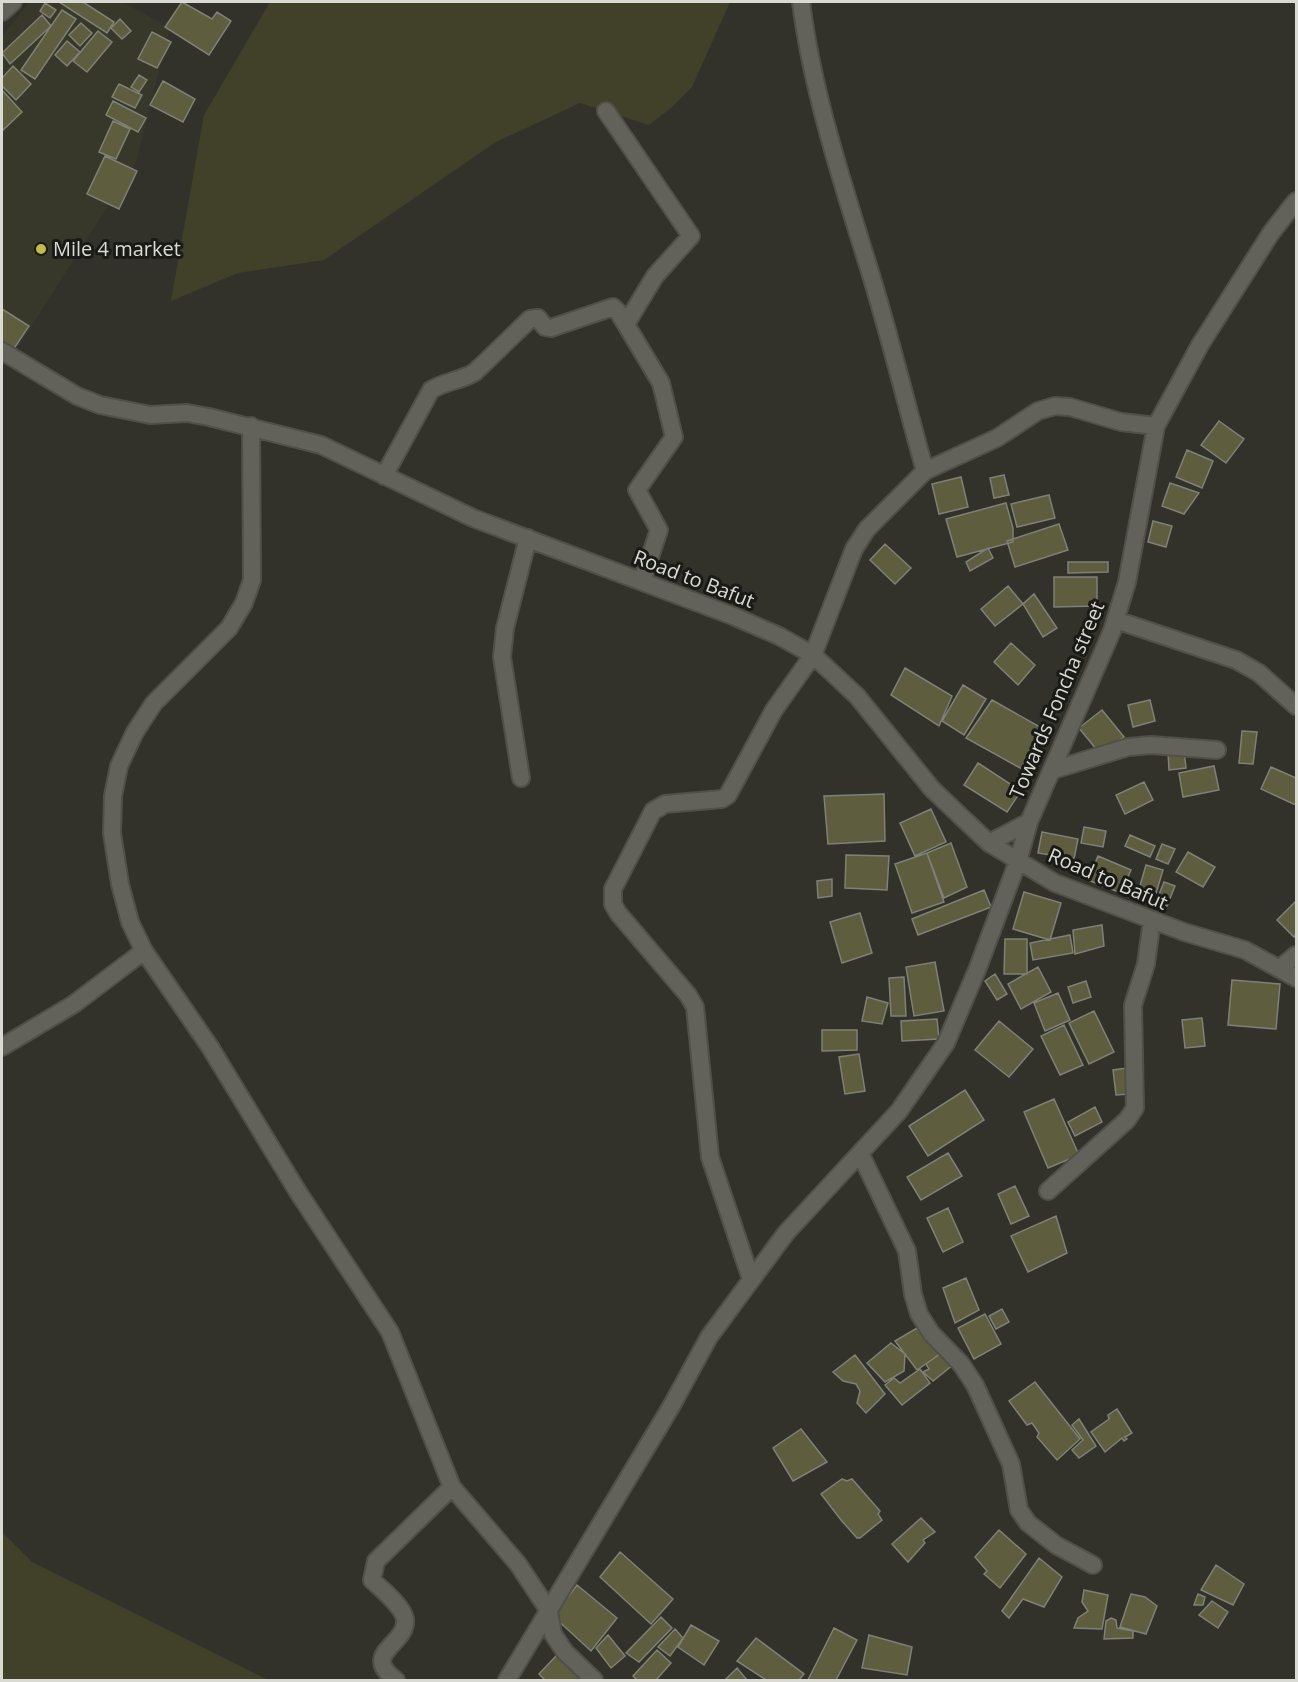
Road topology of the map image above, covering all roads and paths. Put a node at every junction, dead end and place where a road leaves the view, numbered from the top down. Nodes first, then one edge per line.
1 (13, 2) edge
2 (801, 2) edge
3 (2, 12) edge
4 (606, 111) dead end
5 (1296, 201) edge
6 (626, 324) junction
7 (2, 351) edge
8 (251, 426) junction
9 (1156, 426) junction
10 (925, 471) junction
11 (384, 476) junction
12 (528, 538) junction
13 (642, 581) junction
14 (1116, 620) junction
15 (813, 655) junction
16 (1296, 706) edge
17 (1217, 750) dead end
18 (1053, 770) junction
19 (521, 778) dead end
20 (1029, 822) junction
21 (989, 843) junction
22 (1018, 861) junction
23 (1152, 921) junction
24 (144, 951) junction
25 (1296, 955) edge
26 (1280, 968) junction
27 (1296, 978) edge
28 (2, 1047) edge
29 (860, 1153) junction
30 (1048, 1191) dead end
31 (751, 1278) junction
32 (452, 1486) junction
33 (1094, 1564) dead end
34 (549, 1611) junction
35 (396, 1680) edge
36 (507, 1680) edge
37 (594, 1680) edge

1 - 3 street
2 - 10 street
4 - 6 street
5 - 9 street, Towards Foncha street
6 - 11 street
6 - 13 street
7 - 8 street, Road to Bafut
8 - 11 street, Road to Bafut
8 - 24 street
9 - 10 street
9 - 14 street, Towards Foncha street
10 - 15 street
11 - 12 street, Road to Bafut
12 - 13 street, Road to Bafut
12 - 19 street
13 - 15 street, Road to Bafut
14 - 16 street
14 - 18 street, Towards Foncha street
15 - 21 street, Road to Bafut
15 - 31 street
17 - 18 street
18 - 20 street, Towards Foncha street
20 - 21 street
20 - 22 street, Towards Foncha street
21 - 22 street, Road to Bafut
22 - 23 street, Road to Bafut
22 - 29 street, Towards Foncha street
23 - 26 street, Road to Bafut
23 - 30 street
24 - 28 street
24 - 32 street
25 - 26 street
26 - 27 street, Road to Bafut
29 - 31 street, Towards Foncha street
29 - 33 street
31 - 34 street, Towards Foncha street
32 - 34 street
32 - 35 street
34 - 36 street, Towards Foncha street
34 - 37 street

